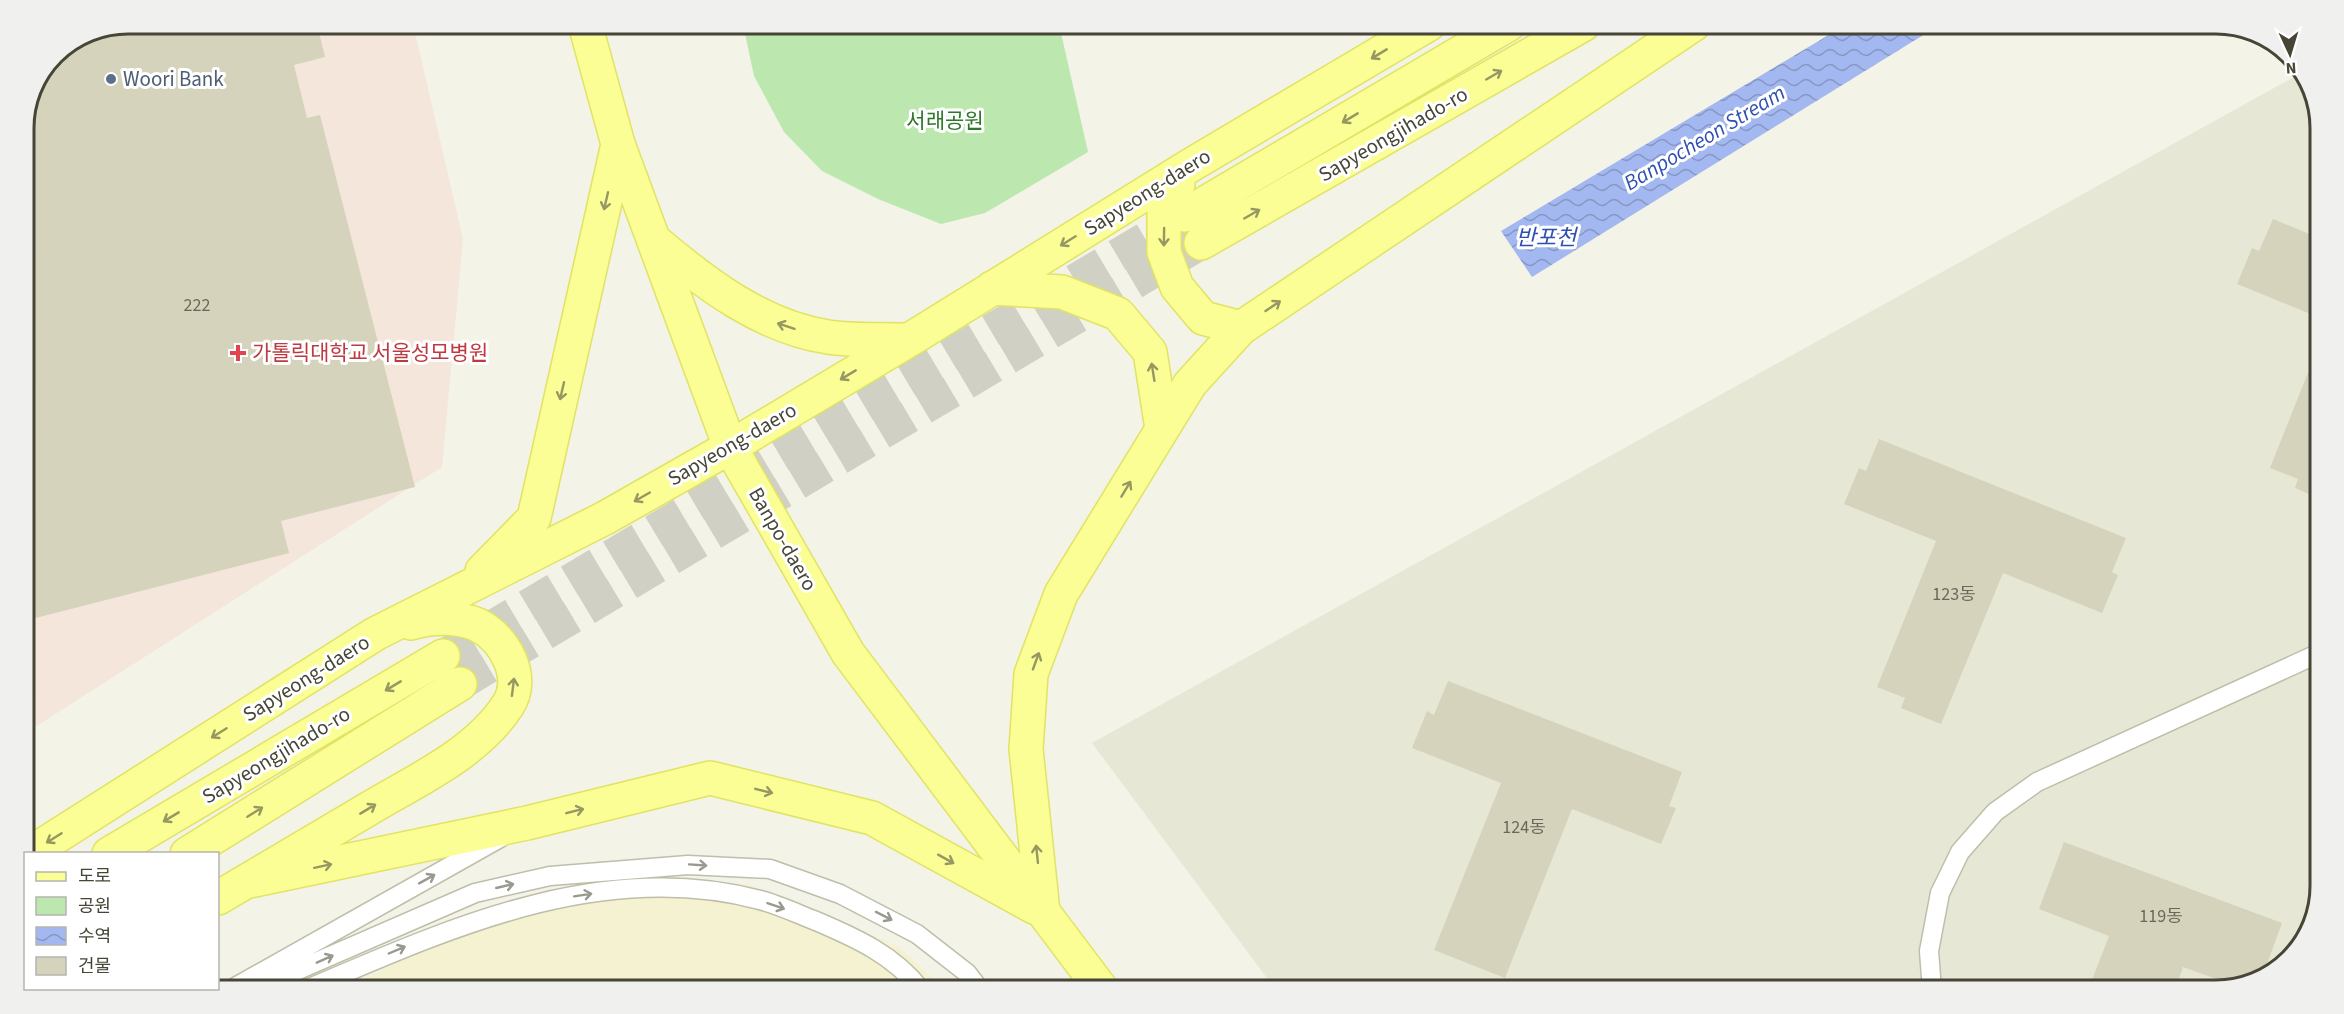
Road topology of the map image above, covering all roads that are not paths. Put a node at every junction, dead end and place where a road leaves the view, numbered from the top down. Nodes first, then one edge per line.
1 (588, 34) edge
2 (1412, 34) edge
3 (1492, 34) edge
4 (1567, 34) edge
5 (1679, 34) edge
6 (618, 144) junction
7 (1191, 165) junction
8 (1185, 215) tunnel mouth
9 (654, 240) junction
10 (1201, 243) tunnel mouth
11 (992, 288) junction
12 (1241, 327) junction
13 (906, 340) junction
14 (1162, 429) junction
15 (730, 447) junction
16 (464, 589) junction
17 (375, 634) junction
18 (443, 656) tunnel mouth
19 (2310, 657) edge
20 (460, 684) tunnel mouth
21 (527, 823) junction
22 (35, 849) edge
23 (112, 852) edge
24 (190, 852) edge
25 (245, 882) junction
26 (219, 897) edge
27 (1043, 912) junction
28 (248, 980) edge
29 (275, 980) edge
30 (329, 980) edge
31 (911, 980) edge
32 (972, 980) edge
33 (1094, 980) edge
34 (1931, 980) edge

1 - 6 main road, Banpo-daero
2 -> 7 main road, Sapyeong-daero
3 -> 8 main road, Sapyeongjihado-ro
10 -> 4 main road, Sapyeongjihado-ro
12 -> 5 main road
6 - 9 main road, Banpo-daero
6 -> 16 main road
7 -> 11 main road, Sapyeong-daero
7 -> 12 main road
13 -> 9 main road
9 - 15 main road, Banpo-daero
11 - 13 main road, Sapyeong-daero
14 -> 11 main road
12 - 14 main road
13 -> 15 main road, Sapyeong-daero
27 -> 14 main road
15 -> 16 main road, Sapyeong-daero
15 - 27 main road, Banpo-daero
16 - 17 main road, Sapyeong-daero
17 -> 22 main road, Sapyeong-daero
25 -> 17 main road
18 -> 23 main road, Sapyeongjihado-ro
19 - 34 lane
24 -> 20 main road, Sapyeongjihado-ro
25 -> 21 main road
21 -> 27 main road
28 -> 21 lane
25 - 26 main road
27 - 33 main road, Banpo-daero
29 -> 32 lane
30 -> 31 lane

